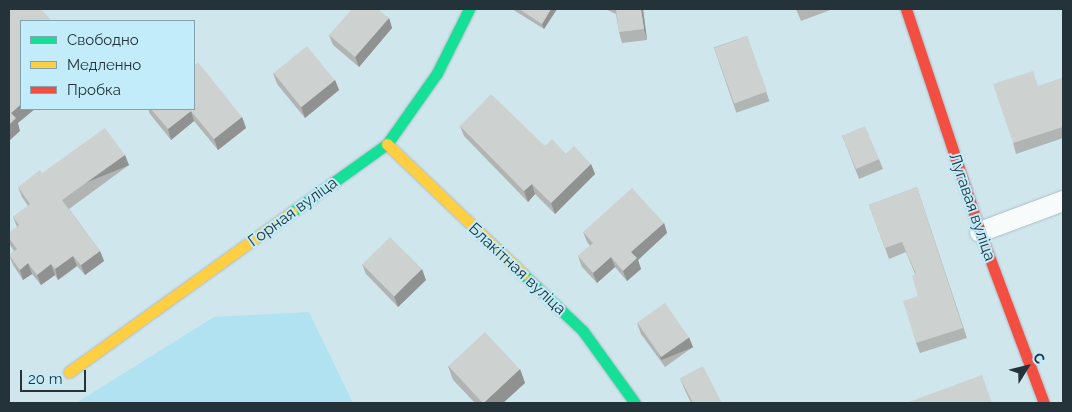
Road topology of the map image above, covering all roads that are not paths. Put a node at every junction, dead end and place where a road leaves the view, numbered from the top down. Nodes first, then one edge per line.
1 (469, 9) edge
2 (906, 9) edge
3 (387, 144) junction
4 (1063, 201) edge
5 (980, 232) junction
6 (69, 372) dead end
7 (635, 403) edge
8 (1044, 403) edge

1 - 3 street, Горная вуліца
2 - 5 street, Лугавая вуліца
3 - 6 street, Горная вуліца
3 - 7 street, Блакітная вуліца
4 - 5 street
5 - 8 street, Лугавая вуліца

